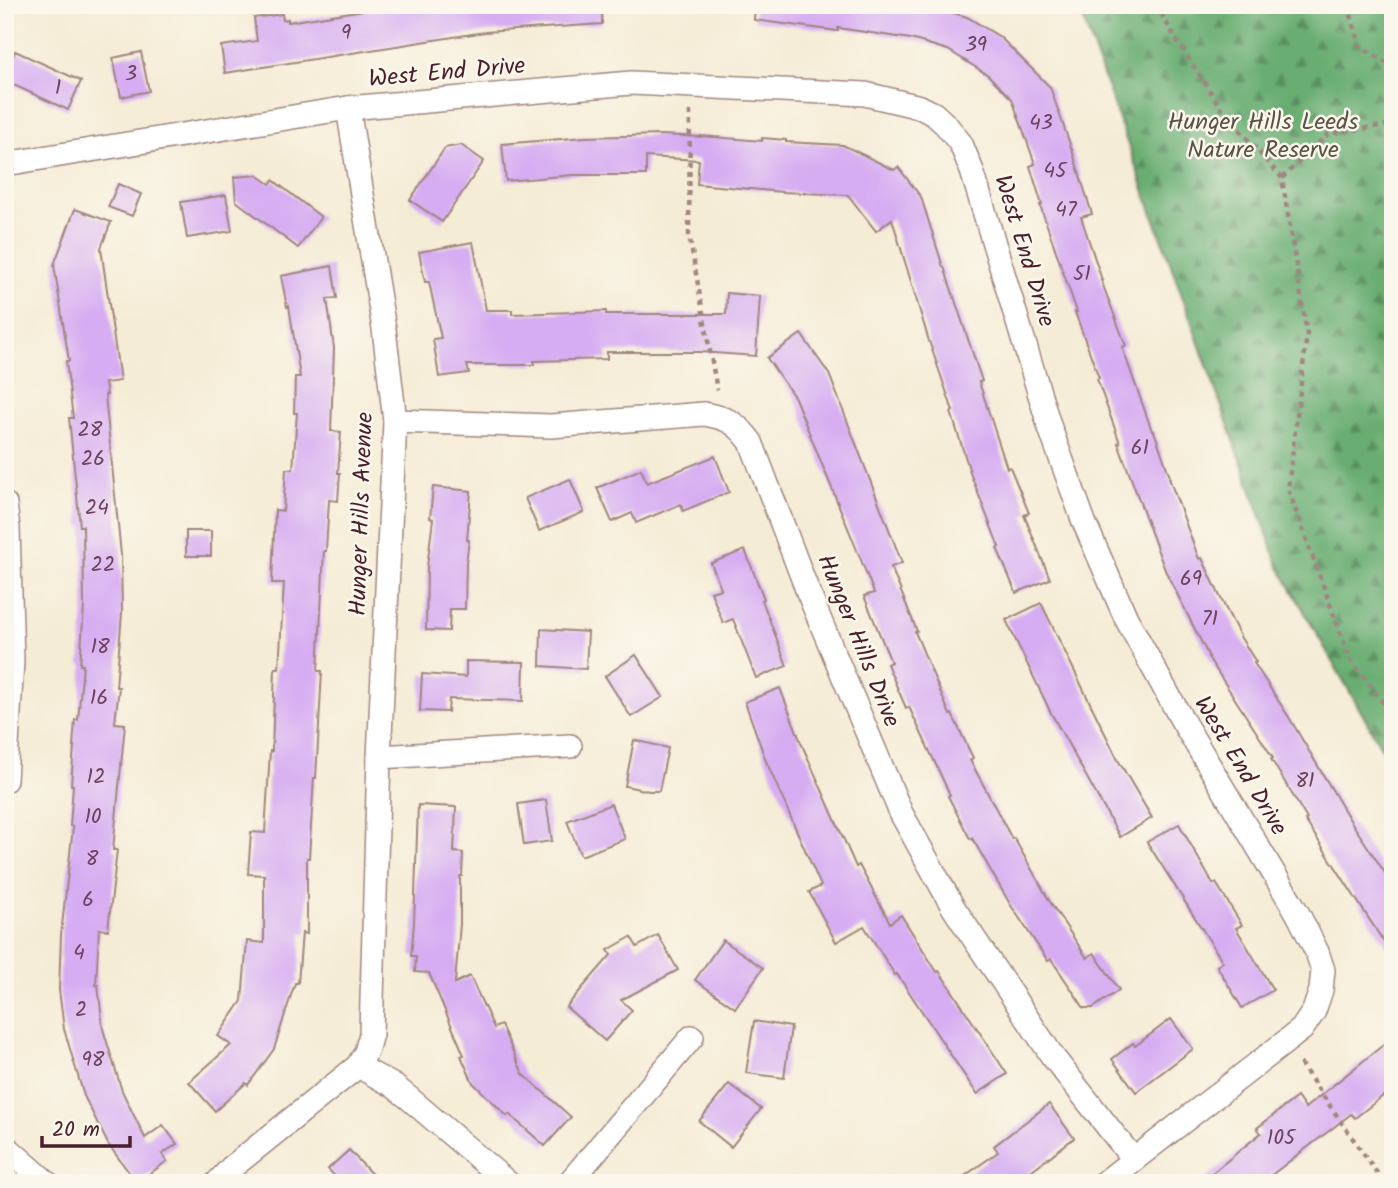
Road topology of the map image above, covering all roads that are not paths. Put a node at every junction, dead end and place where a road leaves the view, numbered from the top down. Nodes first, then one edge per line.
1 (348, 108) junction
2 (5, 164) edge
3 (395, 421) junction
4 (5, 504) edge
5 (570, 746) dead end
6 (379, 757) junction
7 (5, 780) edge
8 (692, 1037) dead end
9 (358, 1066) junction
10 (5, 1146) edge
11 (1133, 1159) junction
12 (47, 1183) edge
13 (217, 1183) edge
14 (508, 1183) edge
15 (569, 1183) edge
16 (1104, 1183) edge

1 - 2 street, West End Drive
1 - 3 street, Hunger Hills Avenue
1 - 11 street, West End Drive
3 - 6 street, Hunger Hills Avenue
3 - 11 street, Hunger Hills Drive
4 - 7 street
5 - 6 street
6 - 9 street, Hunger Hills Avenue
8 - 15 street
9 - 13 street, Hunger Hills Avenue
9 - 14 street
10 - 12 street
11 - 16 street, West End Drive

